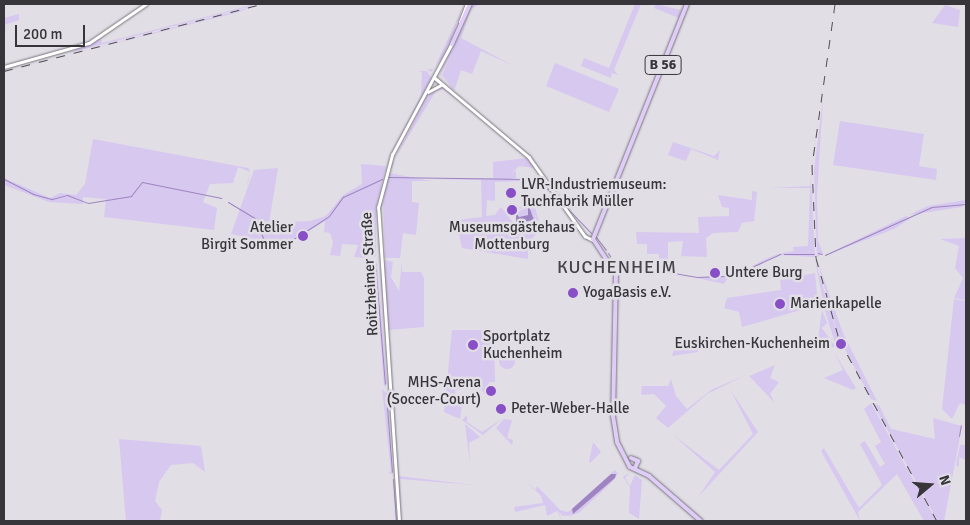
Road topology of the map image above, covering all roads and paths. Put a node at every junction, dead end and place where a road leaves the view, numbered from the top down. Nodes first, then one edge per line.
1 (146, 4) edge
2 (467, 4) edge
3 (685, 4) edge
4 (452, 44) junction
5 (4, 67) edge
6 (435, 78) junction
7 (441, 85) junction
8 (448, 88) junction
9 (427, 93) junction
10 (593, 240) junction
11 (630, 460) junction
12 (636, 466) junction
13 (398, 521) edge
14 (701, 521) edge

1 - 5 street
2 - 4 main road
2 - 4 street, Roitzheimer Straße
3 - 10 main road, B 56
4 - 6 street, Roitzheimer Straße
6 - 7 street
6 - 8 street
6 - 9 street, Roitzheimer Straße
7 - 8 street
7 - 9 street
8 - 10 street
9 - 13 street, Roitzheimer Straße
10 - 11 main road
11 - 12 main road
11 - 12 main road
12 - 14 main road

